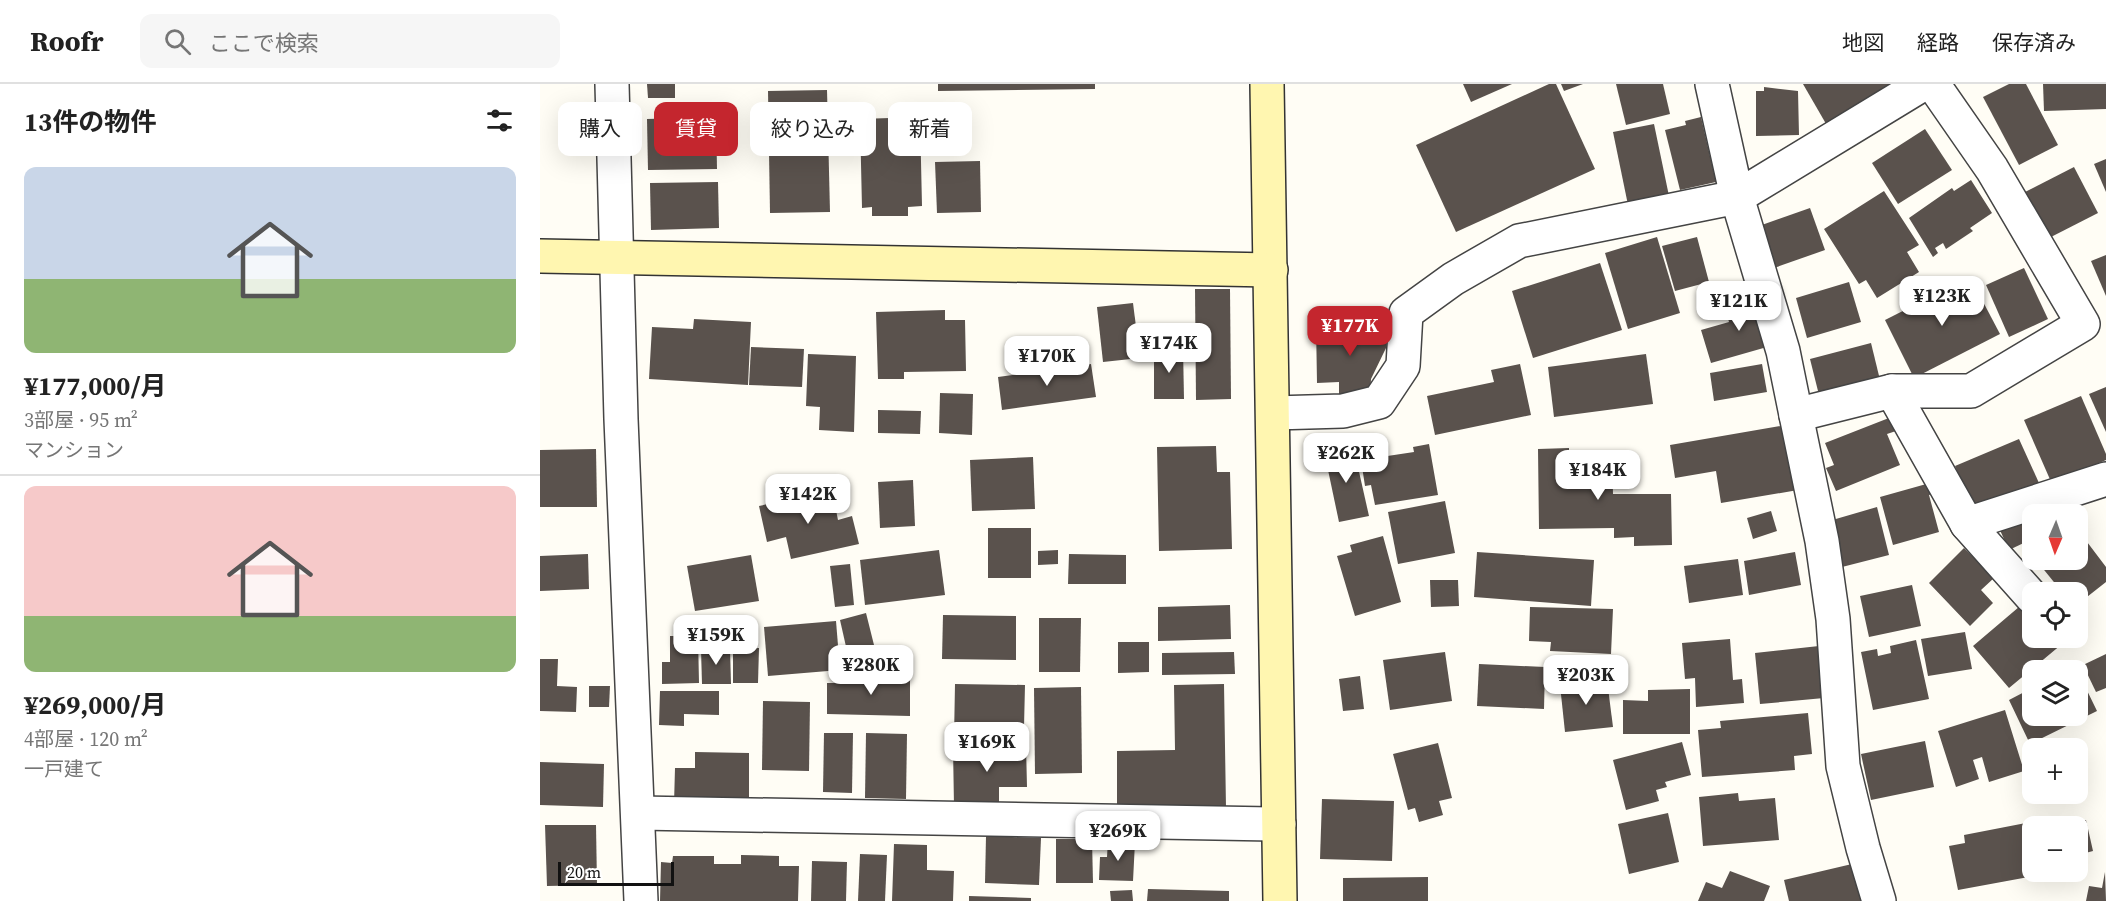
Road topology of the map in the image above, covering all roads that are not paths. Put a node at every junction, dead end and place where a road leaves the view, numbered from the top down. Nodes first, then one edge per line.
1 (612, 84) edge
2 (1267, 84) edge
3 (1712, 84) edge
4 (1923, 84) edge
5 (1933, 84) edge
6 (1737, 197) junction
7 (540, 256) edge
8 (617, 258) junction
9 (1271, 270) junction
10 (1893, 391) junction
11 (1274, 413) junction
12 (1796, 415) junction
13 (2106, 479) edge
14 (1967, 524) junction
15 (2022, 586) edge
16 (639, 813) junction
17 (1279, 824) junction
18 (641, 901) edge
19 (1280, 901) edge
20 (1879, 901) edge

1 - 8 street
2 - 9 street
3 - 6 street
4 - 6 street
5 - 10 street
6 - 11 street
6 - 12 street
7 - 8 street
8 - 9 street
8 - 16 street
9 - 11 street
10 - 12 street
10 - 14 street
11 - 17 street
12 - 20 street
13 - 14 street
14 - 15 street
16 - 17 street
16 - 18 street
17 - 19 street

